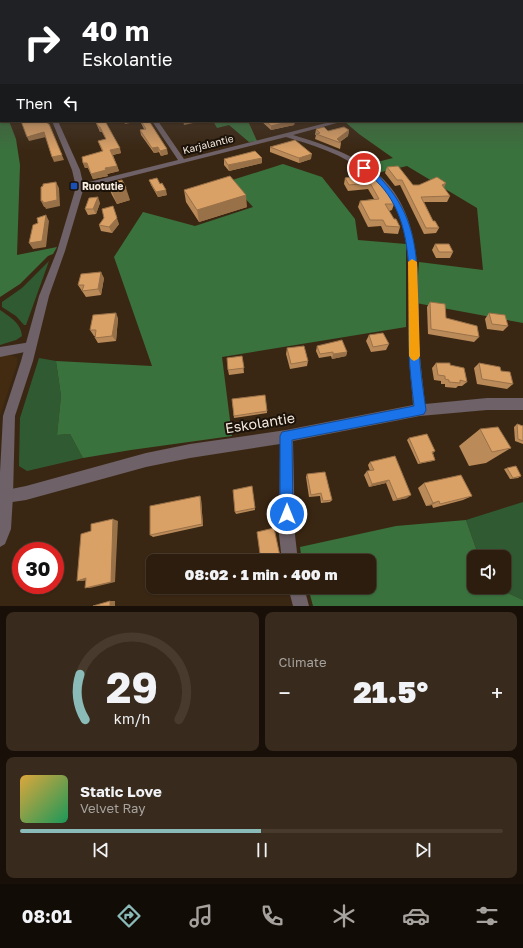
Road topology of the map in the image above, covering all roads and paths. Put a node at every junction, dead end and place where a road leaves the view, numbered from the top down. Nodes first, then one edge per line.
1 (55, 122) edge
2 (156, 122) edge
3 (337, 122) edge
4 (286, 135) junction
5 (182, 161) junction
6 (80, 188) junction
7 (31, 347) junction
8 (0, 352) edge
9 (523, 404) edge
10 (420, 410) junction
11 (286, 436) junction
12 (6, 496) junction
13 (0, 539) edge
14 (289, 554) edge
15 (298, 594) edge
16 (301, 606) edge

1 - 6 street
2 - 5 street
3 - 4 street, Karjalantie
4 - 5 street, Karjalantie
4 - 10 street
5 - 6 street, Karjalantie
6 - 7 street
7 - 8 street
7 - 12 street
9 - 10 street, Eskolantie
10 - 11 street, Eskolantie
11 - 12 street, Eskolantie
11 - 14 street
12 - 13 street
15 - 16 street

